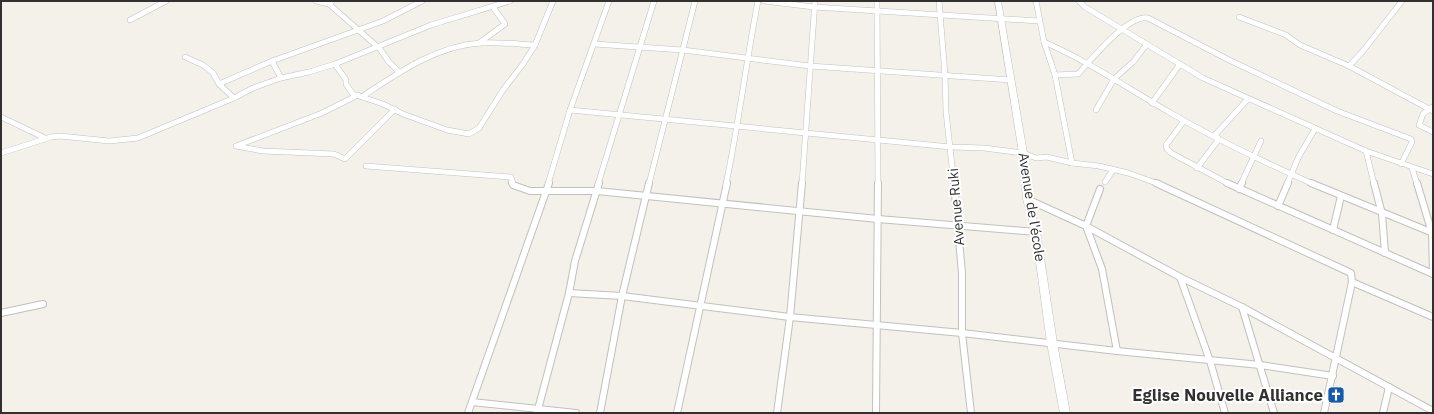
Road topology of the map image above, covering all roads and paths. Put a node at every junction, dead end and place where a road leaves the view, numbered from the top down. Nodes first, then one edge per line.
1 (166, 1) edge
2 (316, 1) edge
3 (422, 1) edge
4 (510, 1) edge
5 (553, 1) edge
6 (610, 1) edge
7 (654, 1) edge
8 (696, 1) edge
9 (758, 1) edge
10 (764, 1) edge
11 (877, 1) edge
12 (939, 1) edge
13 (998, 1) edge
14 (1036, 1) edge
15 (1079, 1) edge
16 (1402, 1) edge
17 (330, 2) edge
18 (814, 4) edge
19 (493, 7) junction
20 (877, 10) junction
21 (940, 15) junction
22 (1240, 17) dead end
23 (1001, 18) junction
24 (130, 20) dead end
25 (1039, 21) junction
26 (1123, 29) junction
27 (358, 30) junction
28 (1044, 42) junction
29 (479, 43) junction
30 (594, 44) junction
31 (1147, 44) junction
32 (536, 45) junction
33 (640, 47) junction
34 (378, 48) junction
35 (683, 50) junction
36 (185, 57) dead end
37 (747, 59) junction
38 (272, 61) junction
39 (335, 64) junction
40 (1088, 64) junction
41 (1180, 64) junction
42 (810, 66) junction
43 (1349, 66) junction
44 (877, 70) junction
45 (399, 72) junction
46 (945, 75) junction
47 (1055, 75) junction
48 (281, 78) junction
49 (1114, 79) junction
50 (1011, 80) junction
51 (219, 84) junction
52 (360, 96) junction
53 (234, 98) junction
54 (1248, 99) junction
55 (1152, 103) junction
56 (395, 109) junction
57 (1432, 109) edge
58 (570, 110) junction
59 (1096, 110) dead end
60 (620, 114) junction
61 (1, 117) edge
62 (666, 118) junction
63 (1184, 121) junction
64 (738, 126) junction
65 (1316, 129) junction
66 (807, 132) junction
67 (1433, 132) edge
68 (45, 138) junction
69 (877, 139) junction
70 (1219, 139) junction
71 (1262, 141) dead end
72 (951, 147) junction
73 (1366, 151) junction
74 (1, 153) edge
75 (1023, 153) junction
76 (1254, 156) junction
77 (1072, 163) junction
78 (1400, 164) junction
79 (366, 166) dead end
80 (1197, 168) junction
81 (1412, 168) junction
82 (1114, 170) junction
83 (1292, 174) junction
84 (1433, 174) edge
85 (1105, 182) dead end
86 (1100, 189) dead end
87 (1239, 189) junction
88 (597, 191) junction
89 (546, 192) junction
90 (646, 196) junction
91 (1341, 196) junction
92 (1027, 199) junction
93 (721, 204) junction
94 (1278, 206) junction
95 (799, 211) junction
96 (1382, 214) junction
97 (878, 219) junction
98 (958, 225) junction
99 (1086, 226) junction
100 (1333, 230) junction
101 (1036, 232) junction
102 (1433, 233) edge
103 (1385, 253) junction
104 (1433, 274) edge
105 (1180, 278) junction
106 (1352, 282) junction
107 (569, 293) junction
108 (622, 296) junction
109 (43, 304) dead end
110 (700, 305) junction
111 (1242, 307) junction
112 (1, 313) edge
113 (790, 317) junction
114 (1433, 317) edge
115 (876, 326) junction
116 (962, 333) junction
117 (1052, 343) junction
118 (1117, 351) junction
119 (1335, 359) junction
120 (1210, 361) junction
121 (1260, 365) junction
122 (1333, 376) junction
123 (1389, 387) junction
124 (472, 402) junction
125 (538, 410) edge
126 (1433, 411) edge
127 (468, 413) edge
128 (576, 413) edge
129 (600, 413) edge
130 (677, 413) edge
131 (777, 413) edge
132 (876, 413) edge
133 (971, 413) edge
134 (1065, 413) edge
135 (1225, 413) edge
136 (1274, 413) edge
137 (1324, 413) edge
138 (1383, 413) edge

1 - 24 street
2 - 17 street
3 - 27 street
4 - 19 street
5 - 32 street
6 - 30 street
7 - 33 street
8 - 35 street
9 - 37 street
10 - 18 street
11 - 20 street
12 - 21 street, Avenue Ruki
13 - 23 street, Avenue de l'école
14 - 25 street
15 - 26 street
16 - 43 street
17 - 27 street
18 - 20 street
18 - 42 street
19 - 29 street
19 - 34 street
20 - 21 street
20 - 44 street
21 - 23 street
21 - 46 street, Avenue Ruki
22 - 43 street
23 - 25 street
23 - 50 street, Avenue de l'école
25 - 28 street
26 - 31 street
26 - 40 street
26 - 78 street
27 - 34 street
27 - 38 street
28 - 40 street
28 - 47 street
29 - 32 street
29 - 45 street
30 - 33 street
30 - 58 street
31 - 41 street
31 - 49 street
32 - 56 street
33 - 35 street
33 - 60 street
34 - 39 street
34 - 45 street
35 - 37 street
35 - 62 street
36 - 51 street
37 - 42 street
37 - 64 street
38 - 48 street
38 - 51 street
39 - 48 street
39 - 52 street
40 - 47 street
40 - 49 street
41 - 54 street
41 - 55 street
42 - 44 street
42 - 66 street
43 - 57 street
44 - 46 street
44 - 69 street
45 - 52 street
46 - 50 street
46 - 72 street, Avenue Ruki
47 - 77 street
48 - 53 street
49 - 55 street
49 - 59 street
50 - 75 street, Avenue de l'école
51 - 53 street
52 - 56 street
52 - 56 street
53 - 68 street
54 - 65 street
54 - 70 street
55 - 63 street
57 - 67 street
58 - 60 street
58 - 89 street
60 - 62 street
60 - 88 street
61 - 68 street
62 - 64 street
62 - 90 street
63 - 70 street
63 - 80 street
64 - 66 street
64 - 93 street
65 - 73 street
65 - 83 street
66 - 69 street
66 - 95 street
68 - 74 street
69 - 72 street
69 - 97 street
70 - 76 street
70 - 80 street
71 - 76 street
72 - 75 street
72 - 98 street, Avenue Ruki
73 - 78 street
73 - 96 street
75 - 77 street
75 - 92 street, Avenue de l'école
76 - 83 street
76 - 87 street
77 - 82 street
78 - 81 street
79 - 89 street
80 - 87 street
81 - 84 street
81 - 102 street
82 - 85 street
82 - 106 street
83 - 91 street
83 - 94 street
86 - 99 street
87 - 94 street
88 - 89 street
88 - 90 street
88 - 107 street
89 - 124 street
90 - 93 street
90 - 108 street
91 - 96 street
91 - 100 street
92 - 99 street
92 - 101 street, Avenue de l'école
93 - 95 street
93 - 110 street
94 - 100 street
95 - 97 street
95 - 113 street
96 - 102 street
96 - 103 street
97 - 98 street
97 - 115 street
98 - 101 street
98 - 116 street, Avenue Ruki
99 - 105 street
99 - 118 street
100 - 103 street
101 - 117 street, Avenue de l'école
102 - 104 street
103 - 104 street
105 - 111 street
105 - 120 street
106 - 114 street
106 - 119 street
107 - 108 street
107 - 125 street
108 - 110 street
108 - 129 street
109 - 112 street
110 - 113 street
110 - 130 street
111 - 119 street
111 - 121 street
113 - 115 street
113 - 131 street
115 - 116 street
115 - 132 street
116 - 117 street
116 - 133 street, Avenue Ruki
117 - 118 street
117 - 134 street, Avenue de l'école
118 - 120 street
119 - 122 street
119 - 123 street
120 - 121 street
120 - 135 street
121 - 122 street
121 - 136 street
122 - 137 street
123 - 126 street
123 - 138 street
124 - 125 street
124 - 127 street
125 - 128 street

